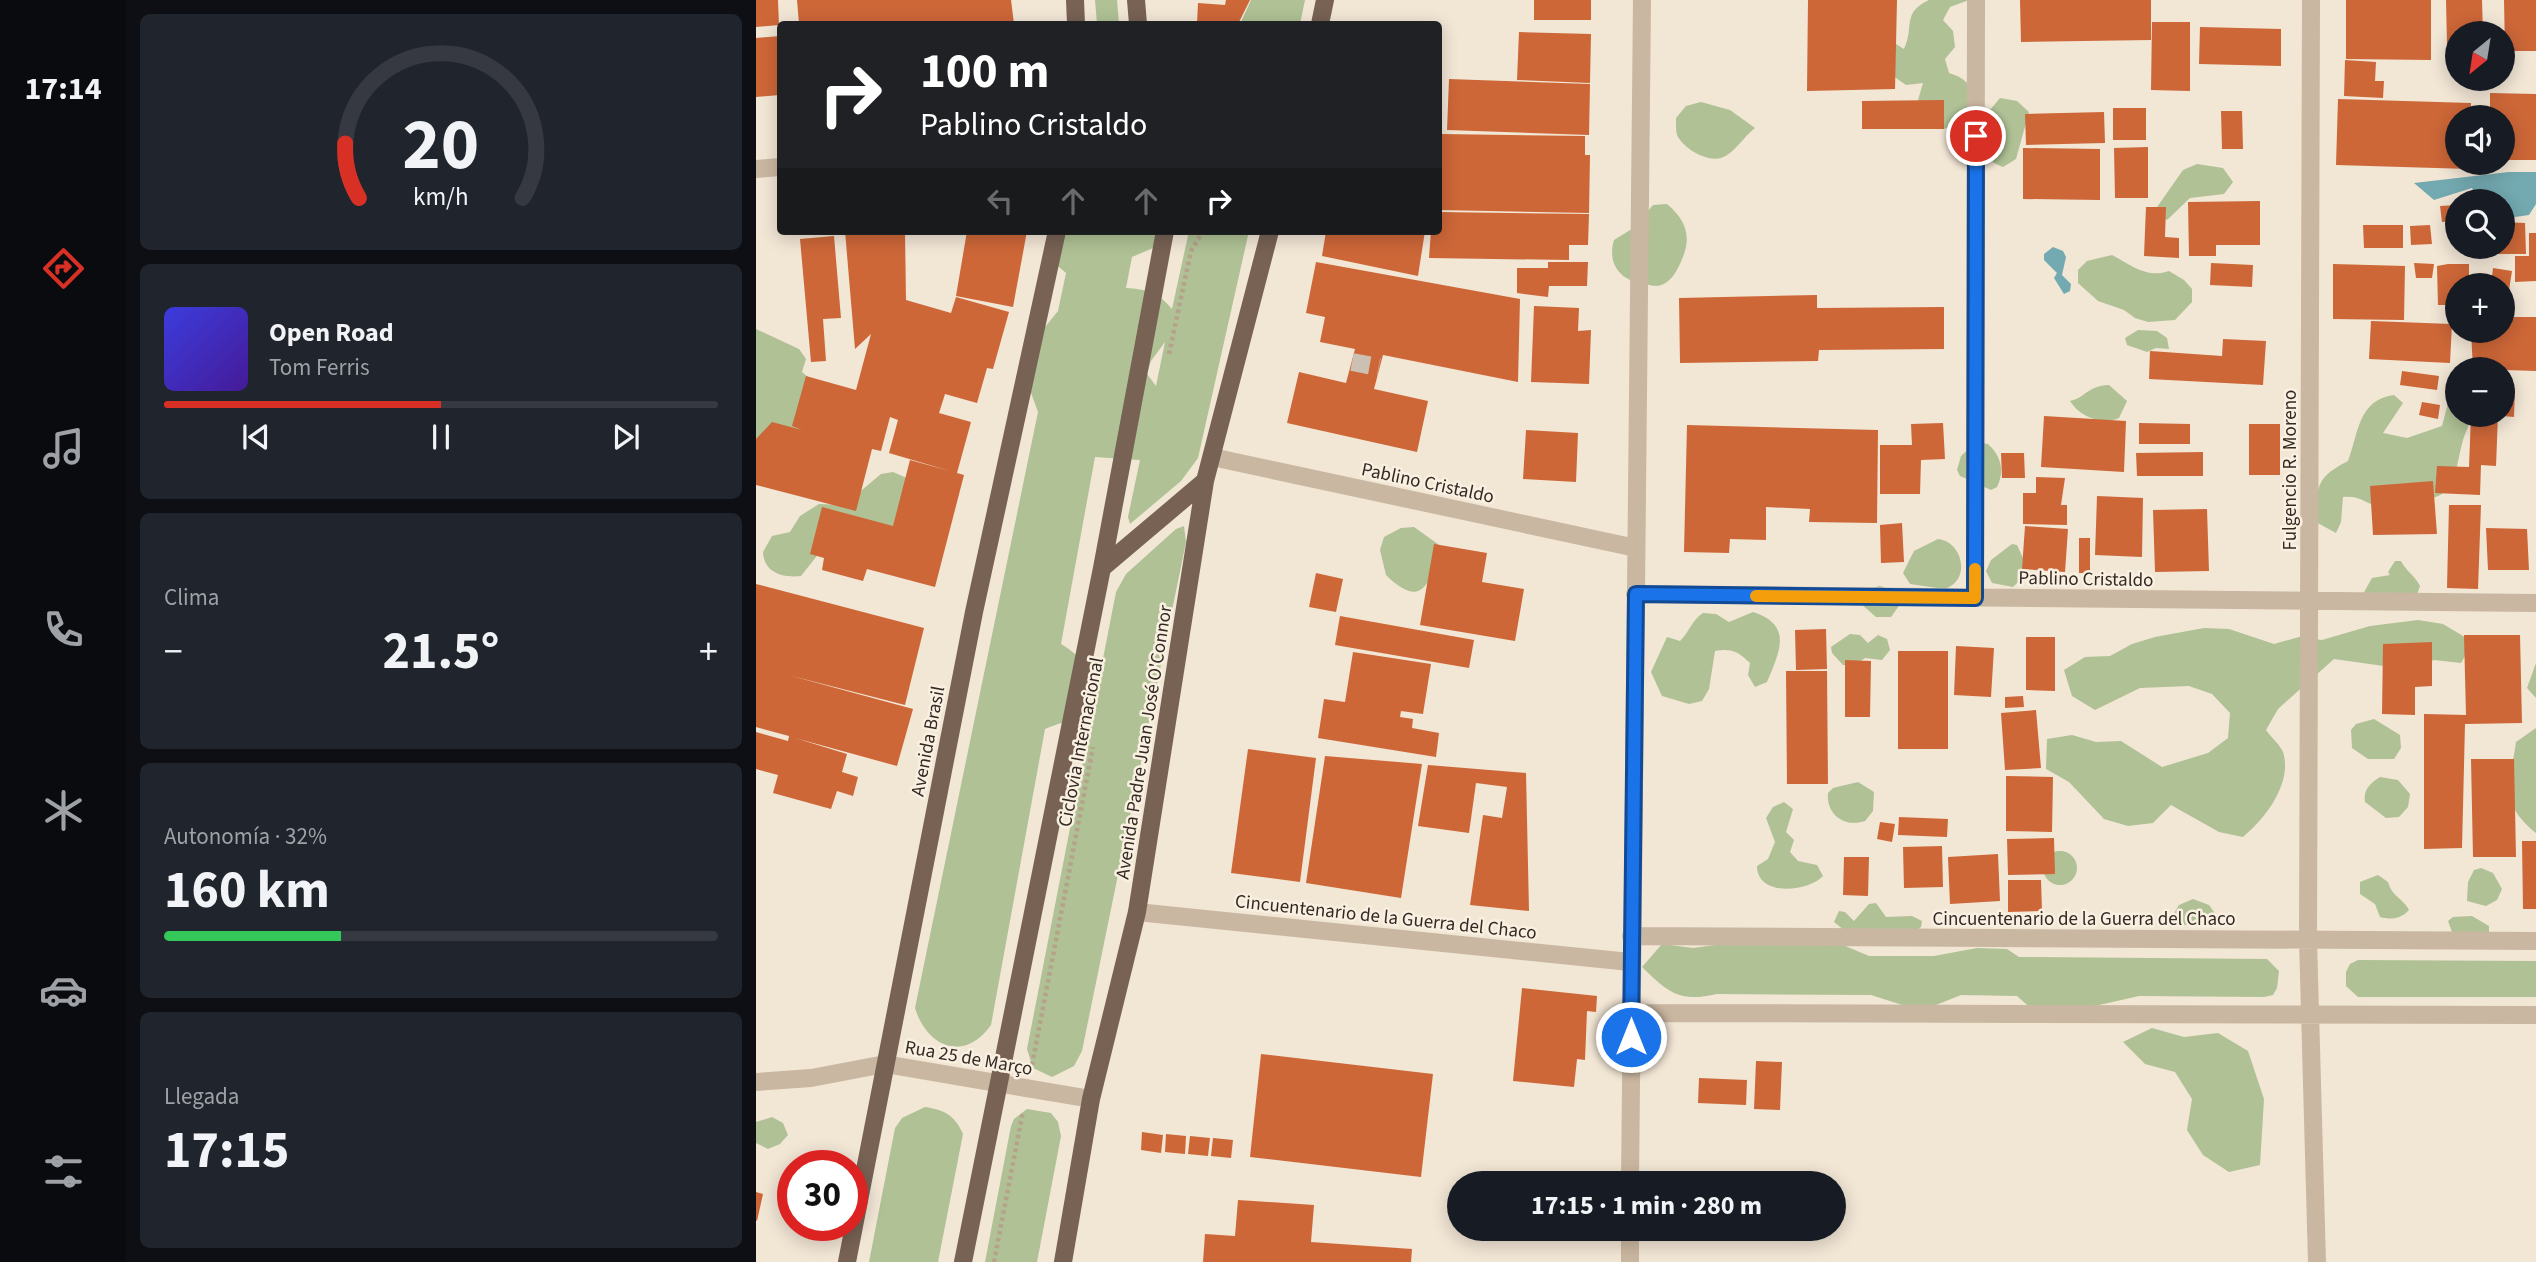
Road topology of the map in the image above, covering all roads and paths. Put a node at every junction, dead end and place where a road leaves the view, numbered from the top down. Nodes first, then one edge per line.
1 (1075, 0) edge
2 (1136, 0) edge
3 (1325, 0) edge
4 (1642, 0) edge
5 (1976, 0) edge
6 (2311, 0) edge
7 (1076, 21) edge
8 (1138, 21) edge
9 (1321, 21) edge
10 (777, 167) edge
11 (756, 169) edge
12 (1056, 235) edge
13 (1165, 235) edge
14 (1201, 235) edge
15 (1269, 235) edge
16 (1168, 356) dead end
17 (1212, 457) junction
18 (1205, 481) junction
19 (1636, 548) junction
20 (1102, 568) junction
21 (1636, 594) junction
22 (1975, 598) junction
23 (2309, 601) junction
24 (2536, 603) edge
25 (1096, 734) dead end
26 (1137, 912) junction
27 (1631, 936) junction
28 (2308, 940) junction
29 (2536, 941) edge
30 (1630, 962) junction
31 (1631, 1013) junction
32 (2310, 1014) junction
33 (2536, 1015) edge
34 (885, 1064) junction
35 (756, 1082) edge
36 (1000, 1083) junction
37 (1027, 1088) junction
38 (1091, 1099) junction
39 (1630, 1171) edge
40 (1630, 1241) edge
41 (848, 1262) edge
42 (963, 1262) edge
43 (994, 1262) edge
44 (1063, 1262) edge
45 (1630, 1262) edge
46 (2316, 1262) edge

1 - 7 main road
2 - 8 main road
3 - 9 main road
4 - 19 street
5 - 22 street
6 - 23 street, Fulgencio R. Moreno
10 - 11 street
12 - 34 main road, Avenida Brasil
13 - 20 main road
14 - 16 path
15 - 17 main road, Avenida Padre Juan José O'Connor
17 - 18 main road, Avenida Padre Juan José O'Connor
17 - 19 street, Pablino Cristaldo
18 - 20 main road
18 - 26 main road, Avenida Padre Juan José O'Connor
19 - 21 street
20 - 36 main road
21 - 22 street, Pablino Cristaldo
21 - 27 street
22 - 23 street, Pablino Cristaldo
23 - 24 street, Pablino Cristaldo
23 - 28 street, Fulgencio R. Moreno
25 - 37 path, Ciclovia Internacional
26 - 30 street, Cincuentenario de la Guerra del Chaco
26 - 38 main road, Avenida Padre Juan José O'Connor
27 - 28 street, Cincuentenario de la Guerra del Chaco
27 - 30 street
28 - 29 street, Cincuentenario de la Guerra del Chaco
28 - 32 street, Fulgencio R. Moreno
30 - 31 street
31 - 32 street
31 - 39 street
32 - 33 street
32 - 46 street, Fulgencio R. Moreno
34 - 35 street, Rua 25 de Março
34 - 36 street, Rua 25 de Março
34 - 41 main road, Avenida Brasil
36 - 37 street, Rua 25 de Março
36 - 42 main road
37 - 38 street, Rua 25 de Março
37 - 43 path, Ciclovia Internacional
38 - 44 main road, Avenida Padre Juan José O'Connor
40 - 45 street

